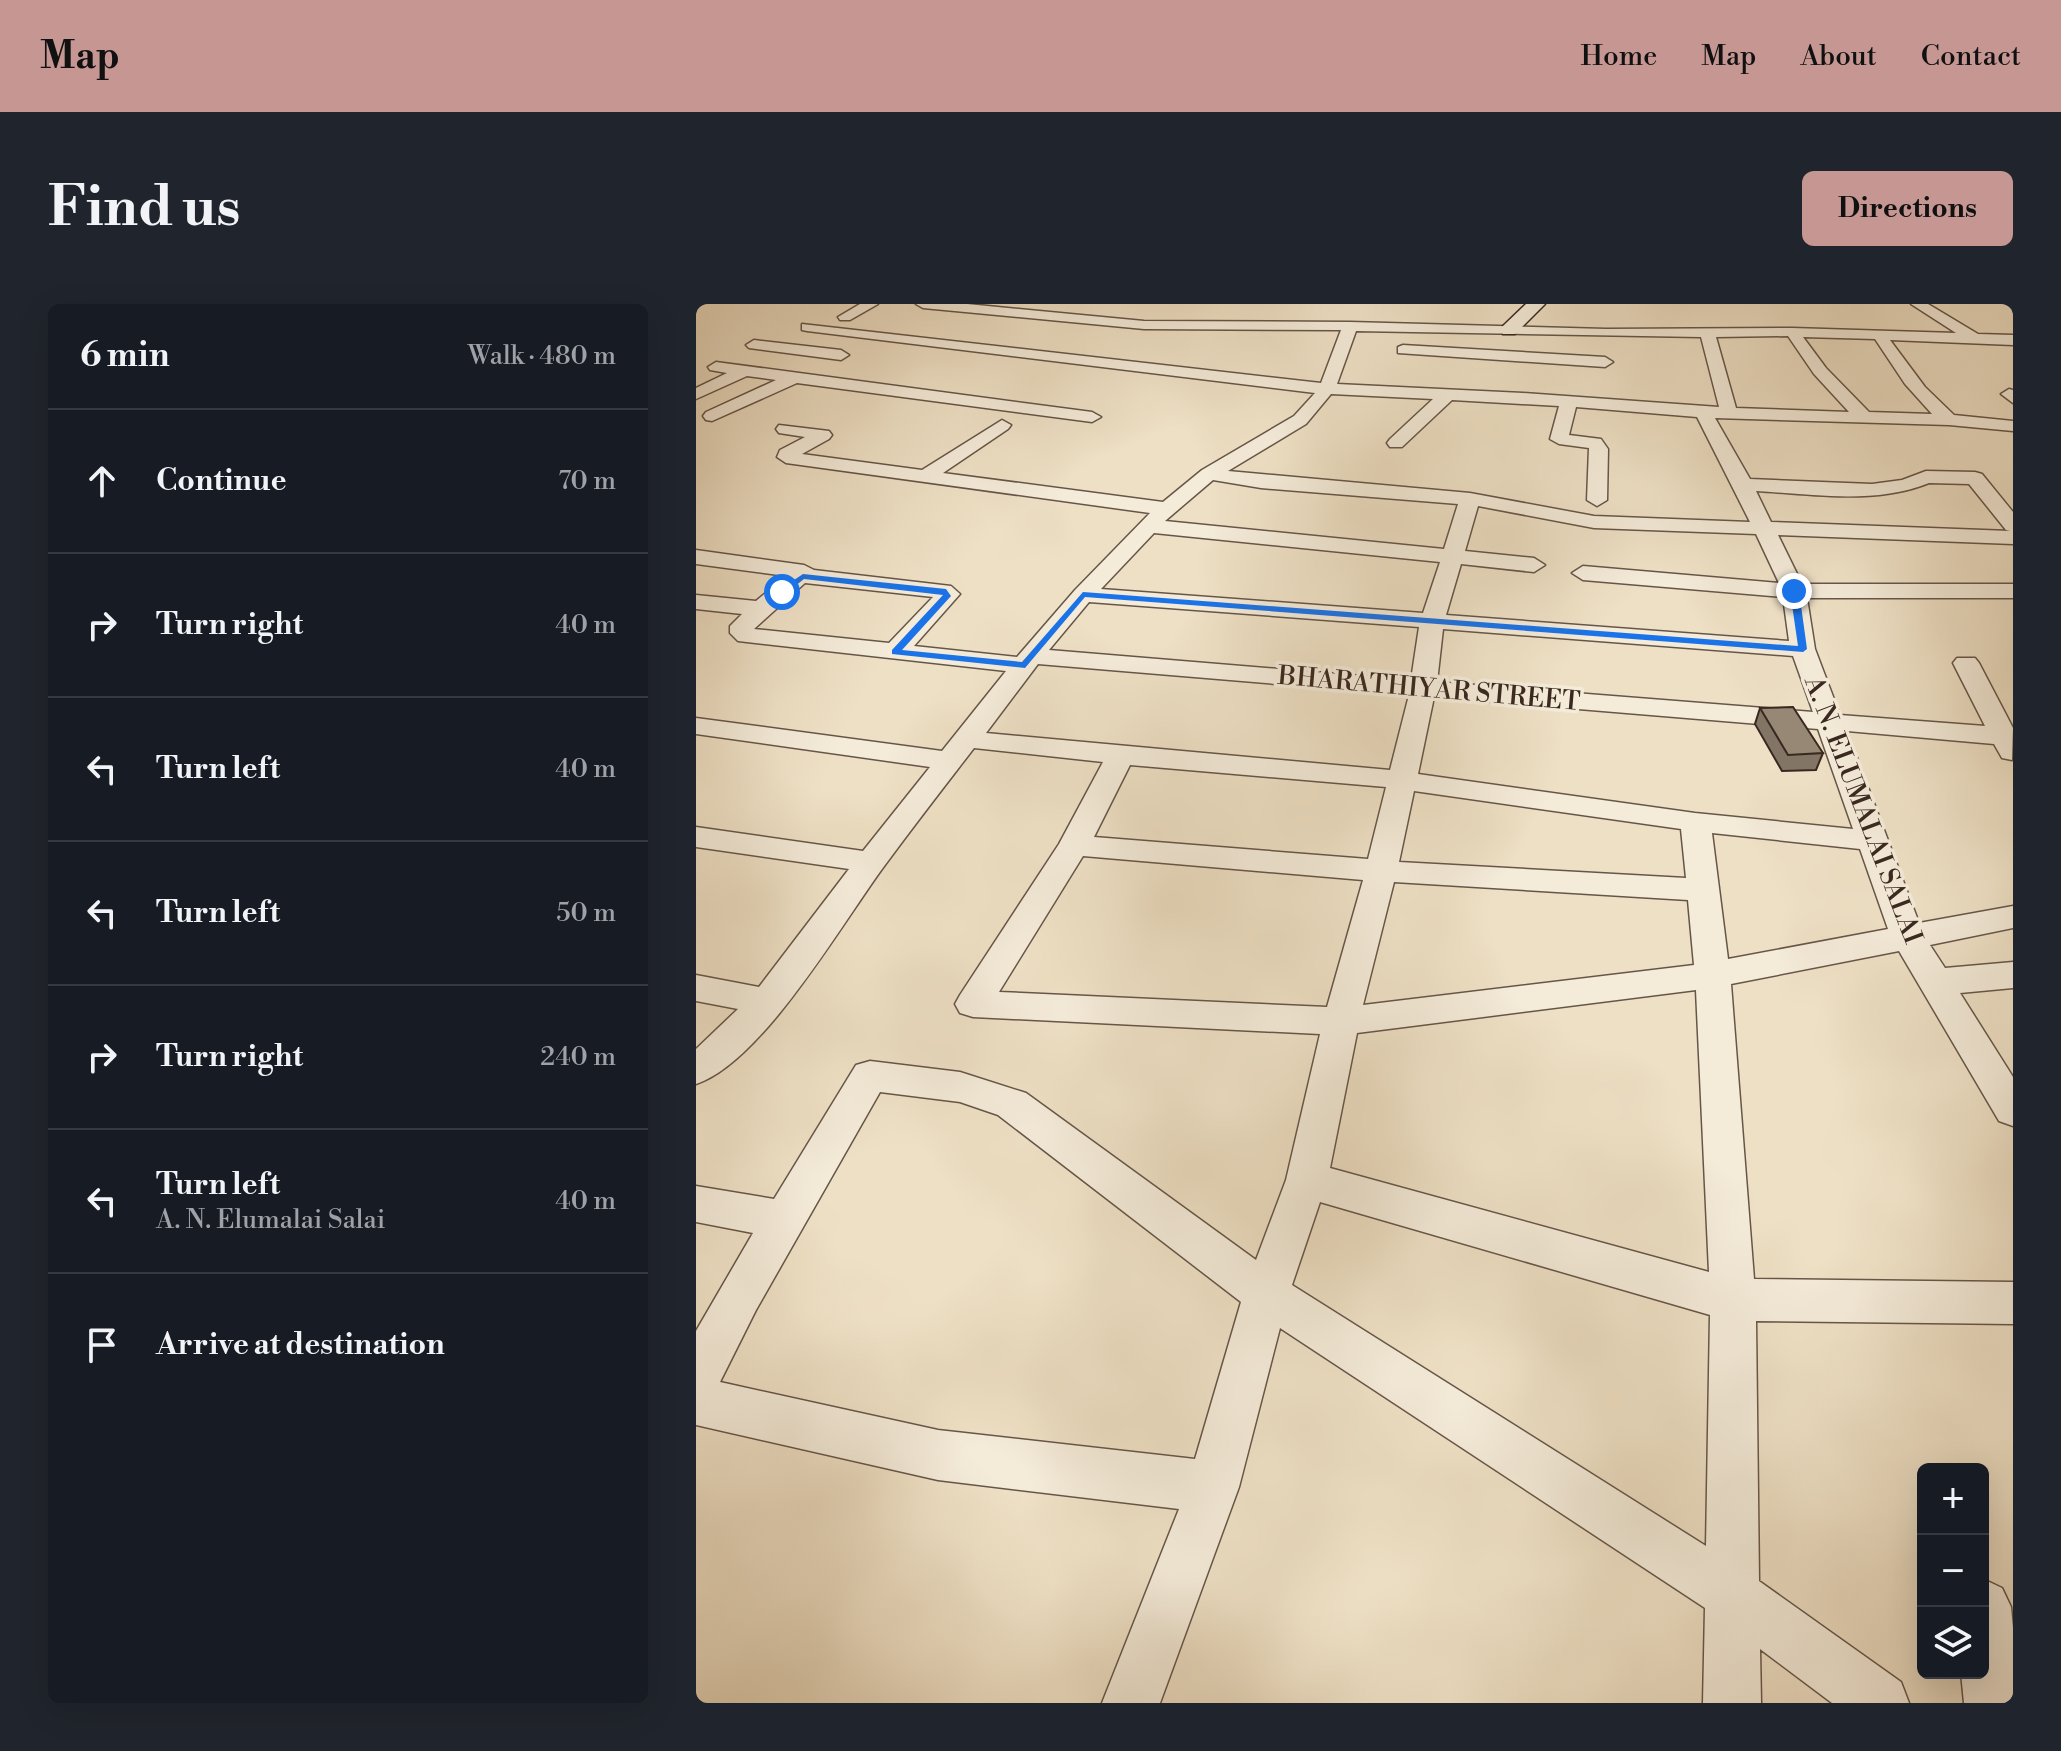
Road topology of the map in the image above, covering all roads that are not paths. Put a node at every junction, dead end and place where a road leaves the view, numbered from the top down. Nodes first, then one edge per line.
1 (871, 304) edge
2 (1536, 304) edge
3 (1918, 304) edge
4 (938, 305) edge
5 (1440, 308) dead end
6 (1372, 310) dead end
7 (1219, 311) dead end
8 (1255, 311) dead end
9 (1312, 314) dead end
10 (914, 315) edge
11 (1766, 316) dead end
12 (845, 317) dead end
13 (1144, 325) junction
14 (1200, 325) junction
15 (1240, 325) junction
16 (1299, 325) junction
17 (1356, 326) junction
18 (807, 327) dead end
19 (1428, 328) junction
20 (1509, 330) junction
21 (1707, 332) junction
22 (1785, 332) junction
23 (1879, 335) junction
24 (880, 336) junction
25 (1978, 340) junction
26 (2013, 340) edge
27 (1220, 343) dead end
28 (754, 345) dead end
29 (1388, 350) dead end
30 (848, 356) junction
31 (1092, 361) junction
32 (1605, 362) dead end
33 (716, 367) dead end
34 (747, 370) junction
35 (1430, 371) dead end
36 (1071, 375) dead end
37 (796, 377) junction
38 (1525, 378) junction
39 (1327, 389) junction
40 (1048, 390) dead end
41 (1423, 393) junction
42 (696, 394) edge
43 (1447, 395) junction
44 (1569, 402) junction
45 (1022, 407) junction
46 (1703, 412) junction
47 (1729, 413) junction
48 (1092, 417) dead end
49 (1864, 417) junction
50 (704, 420) edge
51 (1949, 420) junction
52 (1002, 425) dead end
53 (2013, 426) edge
54 (785, 429) dead end
55 (1396, 443) dead end
56 (1209, 474) junction
57 (925, 476) junction
58 (1743, 485) junction
59 (1470, 499) junction
60 (1597, 500) dead end
61 (1158, 518) junction
62 (2013, 526) edge
63 (1763, 528) junction
64 (2013, 538) edge
65 (1452, 556) junction
66 (696, 557) edge
67 (1534, 565) dead end
68 (1583, 573) dead end
69 (803, 576) junction
70 (1794, 591) junction
71 (2013, 591) edge
72 (1083, 595) junction
73 (696, 602) edge
74 (762, 609) junction
75 (1432, 623) junction
76 (1803, 649) junction
77 (895, 652) junction
78 (1028, 660) junction
79 (1966, 663) dead end
80 (1423, 689) junction
81 (1827, 721) junction
82 (696, 726) edge
83 (2009, 742) edge
84 (960, 750) junction
85 (1121, 756) junction
86 (1401, 780) junction
87 (1695, 822) junction
88 (696, 837) edge
89 (1873, 841) junction
90 (1074, 845) junction
91 (871, 862) junction
92 (1381, 871) junction
93 (1703, 890) junction
94 (2013, 917) edge
95 (1908, 938) junction
96 (1713, 975) junction
97 (2013, 975) edge
98 (1936, 982) junction
99 (696, 988) edge
100 (767, 1002) junction
101 (1341, 1021) junction
102 (696, 1069) edge
103 (2013, 1110) edge
104 (1307, 1180) junction
105 (696, 1204) edge
106 (785, 1220) junction
107 (1266, 1294) junction
108 (1733, 1300) junction
109 (2013, 1303) edge
110 (696, 1379) edge
111 (696, 1401) edge
112 (1213, 1487) junction
113 (1733, 1595) junction
114 (1989, 1665) edge
115 (1131, 1703) edge
116 (1732, 1703) edge
117 (1880, 1703) edge
118 (1993, 1703) edge

1 - 12 street
2 - 20 street
3 - 25 street
4 - 10 street
4 - 13 street
5 - 19 street
6 - 17 street
7 - 14 street
8 - 15 street
9 - 16 street
10 - 24 street
11 - 22 street
13 - 14 street
13 - 31 street
14 - 15 street
15 - 16 street
15 - 27 street
16 - 17 street
17 - 19 street
17 - 39 street
18 - 24 street
19 - 20 street
20 - 21 street
21 - 22 street
21 - 47 street
22 - 23 street
22 - 49 street
23 - 25 street
23 - 51 street
24 - 30 street
24 - 31 street
25 - 26 street
28 - 30 street
29 - 38 street
30 - 37 street
31 - 36 street
31 - 39 street
32 - 38 street
33 - 34 street
34 - 37 street
34 - 42 street
35 - 41 street
37 - 45 street
37 - 50 street
38 - 43 street
38 - 44 street
39 - 41 street
39 - 56 street
40 - 45 street
41 - 43 street
43 - 55 street
44 - 46 street
44 - 60 street
45 - 48 street
46 - 47 street
46 - 58 street, A. N. ELUMALAI SALAI
47 - 49 street
49 - 51 street
51 - 53 street
52 - 57 street
54 - 57 street
56 - 59 street
56 - 61 street
57 - 61 street
58 - 62 street
58 - 63 street, A. N. ELUMALAI SALAI
59 - 63 street
59 - 65 street
61 - 65 street
61 - 72 street
63 - 64 street
63 - 70 street, A. N. ELUMALAI SALAI
65 - 67 street
65 - 75 street
66 - 69 street
68 - 70 street
69 - 74 street
69 - 77 street
70 - 71 street
70 - 76 street, A. N. ELUMALAI SALAI
72 - 75 street
72 - 78 street
73 - 74 street
74 - 77 street, BHARATHIYAR STREET
75 - 76 street
75 - 80 street
76 - 81 street, A. N. ELUMALAI SALAI
77 - 78 street, BHARATHIYAR STREET
78 - 80 street, BHARATHIYAR STREET
78 - 84 street
79 - 83 street
80 - 81 street, BHARATHIYAR STREET
80 - 86 street
81 - 83 street, BHARATHIYAR STREET
81 - 89 street, A. N. ELUMALAI SALAI
82 - 84 street
84 - 85 street
84 - 91 street
85 - 86 street
85 - 90 street
86 - 87 street
86 - 92 street
87 - 89 street
87 - 93 street
88 - 91 street
89 - 95 street, A. N. ELUMALAI SALAI
90 - 92 street
90 - 101 street
91 - 100 street
92 - 93 street
92 - 101 street
93 - 96 street
94 - 95 street
95 - 96 street
95 - 98 street, A. N. ELUMALAI SALAI
96 - 101 street
96 - 108 street
97 - 98 street
98 - 103 street, A. N. ELUMALAI SALAI
99 - 100 street
100 - 102 street
101 - 104 street
104 - 107 street
104 - 108 street
105 - 106 street
106 - 107 street
106 - 110 street
107 - 112 street
107 - 113 street
108 - 109 street
108 - 113 street
111 - 112 street
112 - 115 street
113 - 116 street
113 - 117 street
114 - 118 street

